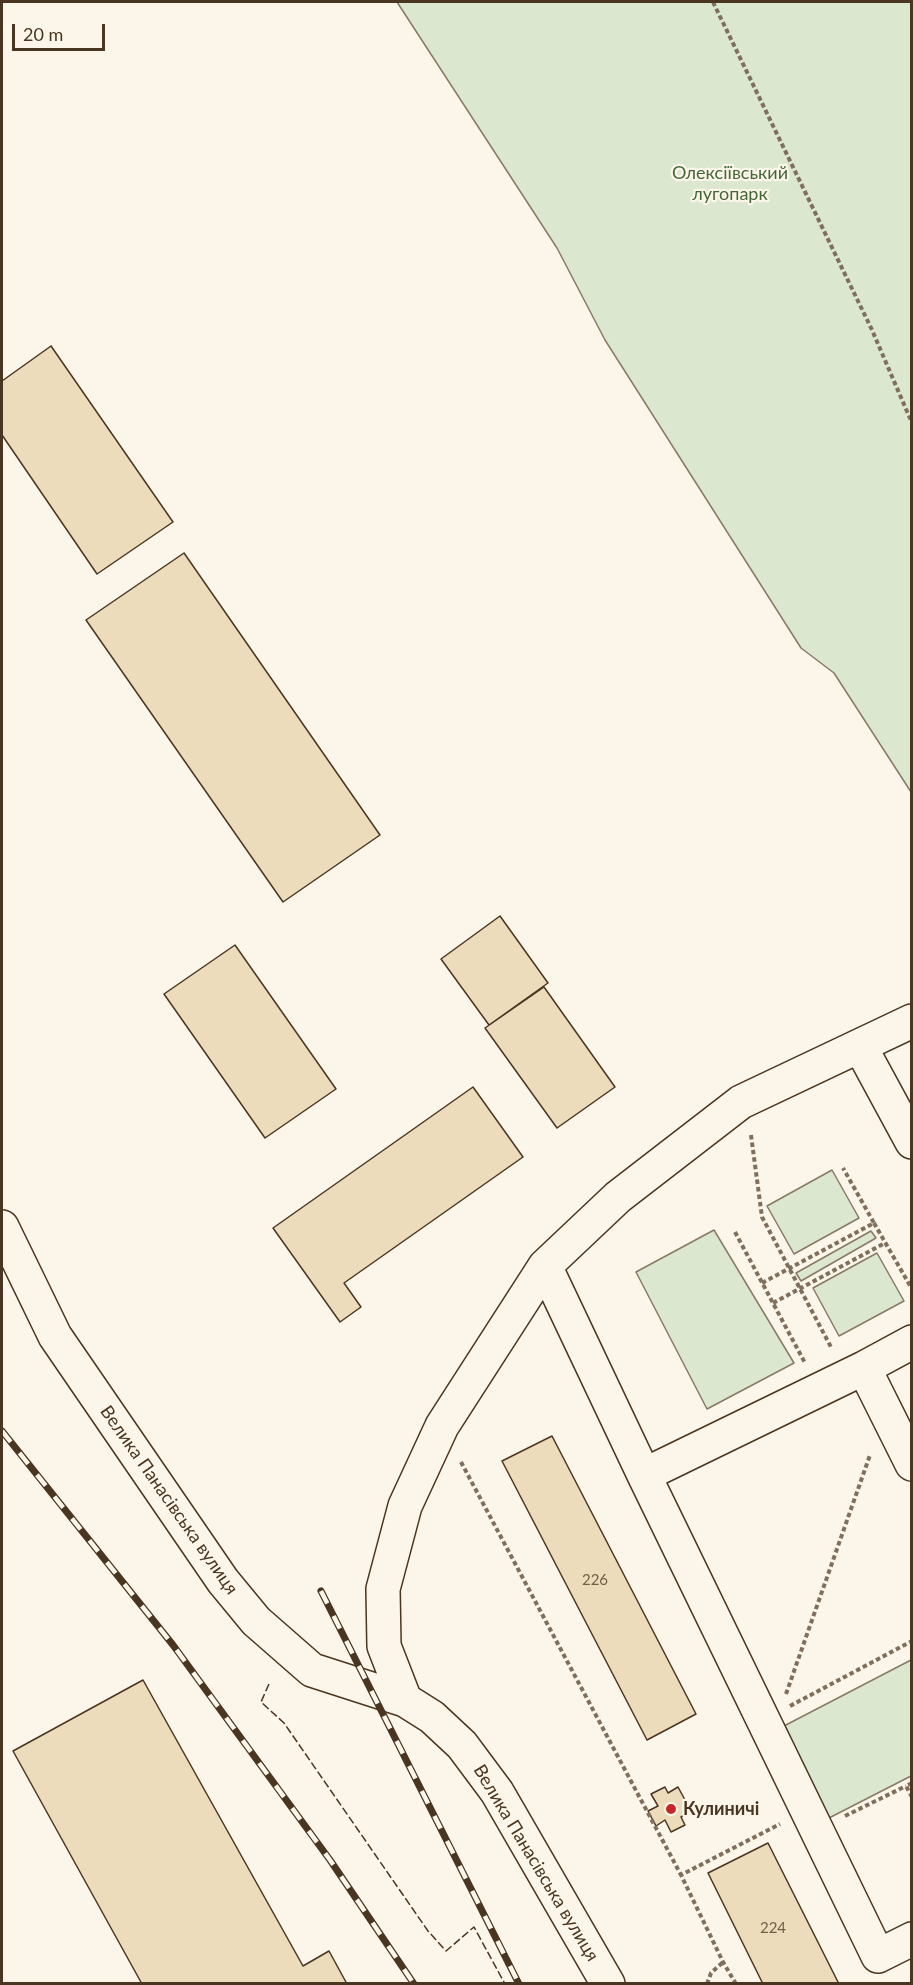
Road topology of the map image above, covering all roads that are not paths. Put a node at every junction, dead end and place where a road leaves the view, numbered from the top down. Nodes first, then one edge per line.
1 (912, 1022) edge
2 (860, 1046) junction
3 (912, 1142) edge
4 (2, 1227) edge
5 (545, 1266) junction
6 (912, 1342) edge
7 (843, 1378) junction
8 (912, 1464) edge
9 (644, 1475) junction
10 (405, 1700) junction
11 (912, 1939) edge
12 (608, 1983) edge

1 - 2 street
2 - 3 street
2 - 5 street
4 - 10 street, Велика Панасівська вулиця
5 - 9 street
5 - 10 street
6 - 7 street
7 - 8 street
7 - 9 street
9 - 11 street
10 - 12 street, Велика Панасівська вулиця

